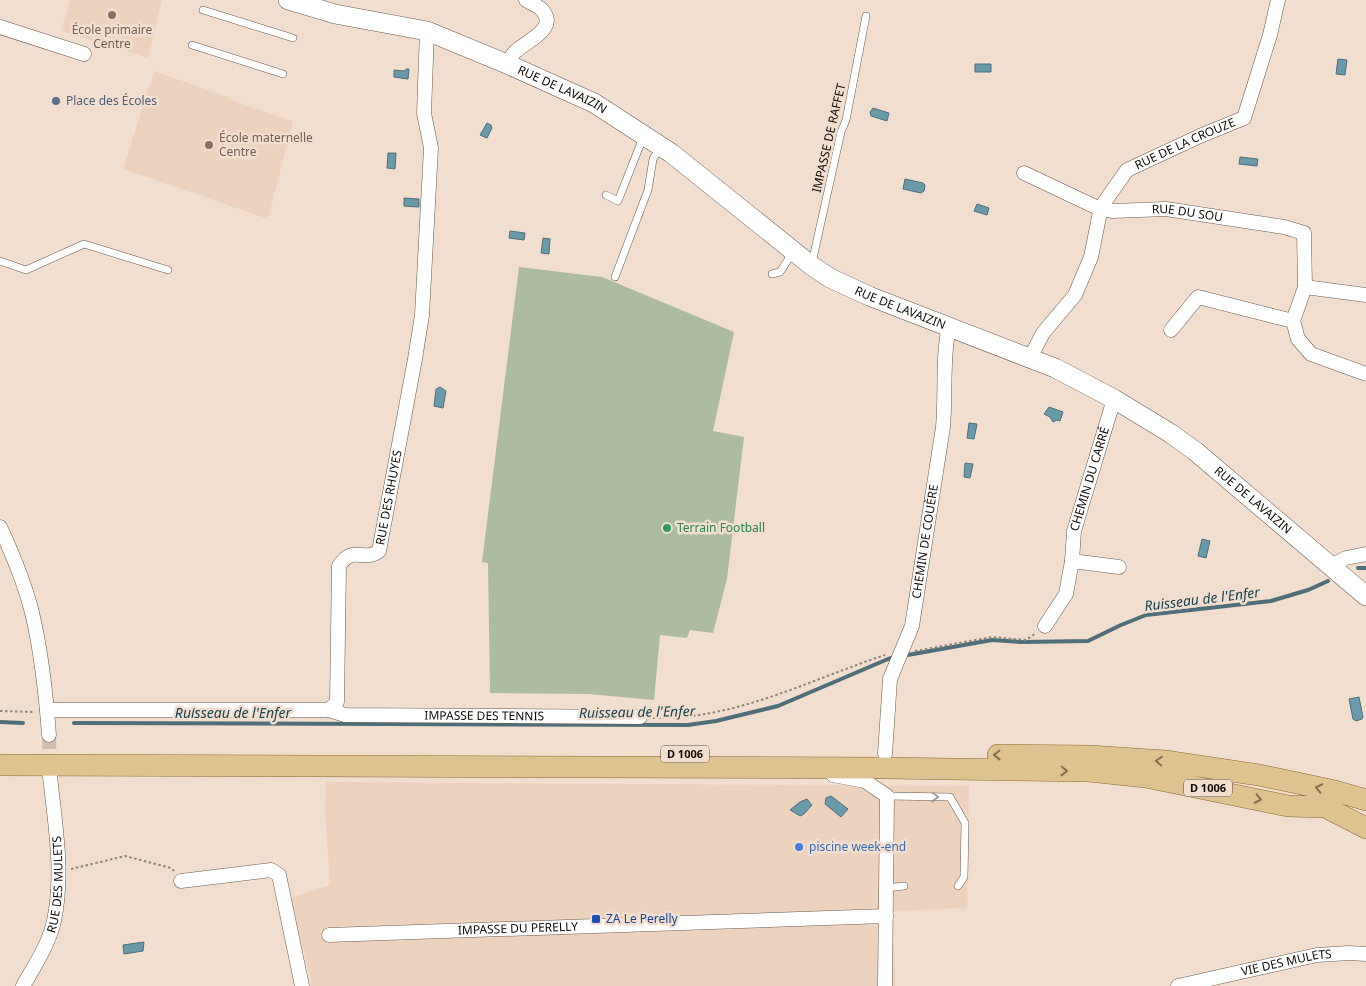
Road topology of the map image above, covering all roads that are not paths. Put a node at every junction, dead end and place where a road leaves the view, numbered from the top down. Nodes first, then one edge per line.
1 (288, 0) edge
2 (526, 0) edge
3 (1278, 0) edge
4 (203, 10) dead end
5 (866, 16) dead end
6 (0, 27) edge
7 (426, 31) junction
8 (293, 38) dead end
9 (192, 46) dead end
10 (84, 54) dead end
11 (507, 64) junction
12 (283, 74) dead end
13 (644, 135) junction
14 (662, 147) junction
15 (1024, 173) dead end
16 (606, 195) dead end
17 (1100, 209) junction
18 (794, 251) junction
19 (0, 261) edge
20 (812, 266) junction
21 (168, 270) dead end
22 (772, 274) dead end
23 (615, 277) dead end
24 (1305, 287) junction
25 (1366, 295) edge
26 (1293, 321) junction
27 (949, 326) junction
28 (1171, 330) dead end
29 (1030, 358) junction
30 (1366, 374) edge
31 (1114, 399) junction
32 (0, 527) edge
33 (1366, 554) edge
34 (1072, 561) junction
35 (1331, 566) junction
36 (1119, 567) dead end
37 (1366, 596) edge
38 (1045, 626) road end
39 (47, 710) junction
40 (329, 710) junction
41 (640, 717) road end
42 (49, 735) tunnel mouth
43 (0, 754) edge
44 (885, 754) junction
45 (790, 768) junction
46 (50, 776) tunnel mouth
47 (887, 796) junction
48 (1366, 800) edge
49 (1366, 828) edge
50 (181, 881) road end
51 (904, 886) dead end
52 (958, 886) dead end
53 (886, 888) junction
54 (886, 916) junction
55 (329, 935) dead end
56 (1366, 954) edge
57 (23, 986) edge
58 (302, 986) edge
59 (886, 986) edge
60 (1178, 986) edge

1 - 7 main road, RUE DE LAVAIZIN
2 - 11 street
3 - 17 street, RUE DE LA CROUZE
4 - 8 lane
5 - 20 lane, IMPASSE DE RAFFET
6 - 10 street
7 - 11 main road, RUE DE LAVAIZIN
7 - 40 street, RUE DES RHUYES
9 - 12 lane
11 - 13 main road, RUE DE LAVAIZIN
13 - 14 main road, RUE DE LAVAIZIN
13 - 16 lane
14 - 18 main road, RUE DE LAVAIZIN
14 - 23 lane
15 - 17 street, RUE DU SOU
17 - 24 street, RUE DU SOU
17 - 29 street, RUE DE LA CROUZE
18 - 20 main road, RUE DE LAVAIZIN
18 - 22 lane
19 - 21 lane
20 - 27 main road, RUE DE LAVAIZIN
24 - 25 street
24 - 26 street, RUE DU SOU
26 - 28 street
26 - 30 street
27 - 29 main road, RUE DE LAVAIZIN
27 - 44 street, CHEMIN DE COUÈRE
29 - 31 main road, RUE DE LAVAIZIN
31 - 34 street, CHEMIN DU CARRÉ
31 - 35 main road, RUE DE LAVAIZIN
32 - 39 street
33 - 35 street
34 - 36 street
34 - 38 street, CHEMIN DU CARRÉ
35 - 37 main road, RUE DE LAVAIZIN
39 - 40 street
39 - 42 street
40 - 41 street, IMPASSE DES TENNIS
43 - 44 main road, D 1006
43 - 45 main road, D 1006
48 -> 44 main road, D 1006
45 - 47 street
45 -> 49 main road, D 1006
46 - 57 street, RUE DES MULETS
47 -> 52 lane
47 - 53 street
50 - 58 street
51 - 53 lane
53 - 54 street
54 - 55 street, IMPASSE DU PERELLY
54 - 59 street
56 - 60 street, VIE DES MULETS

